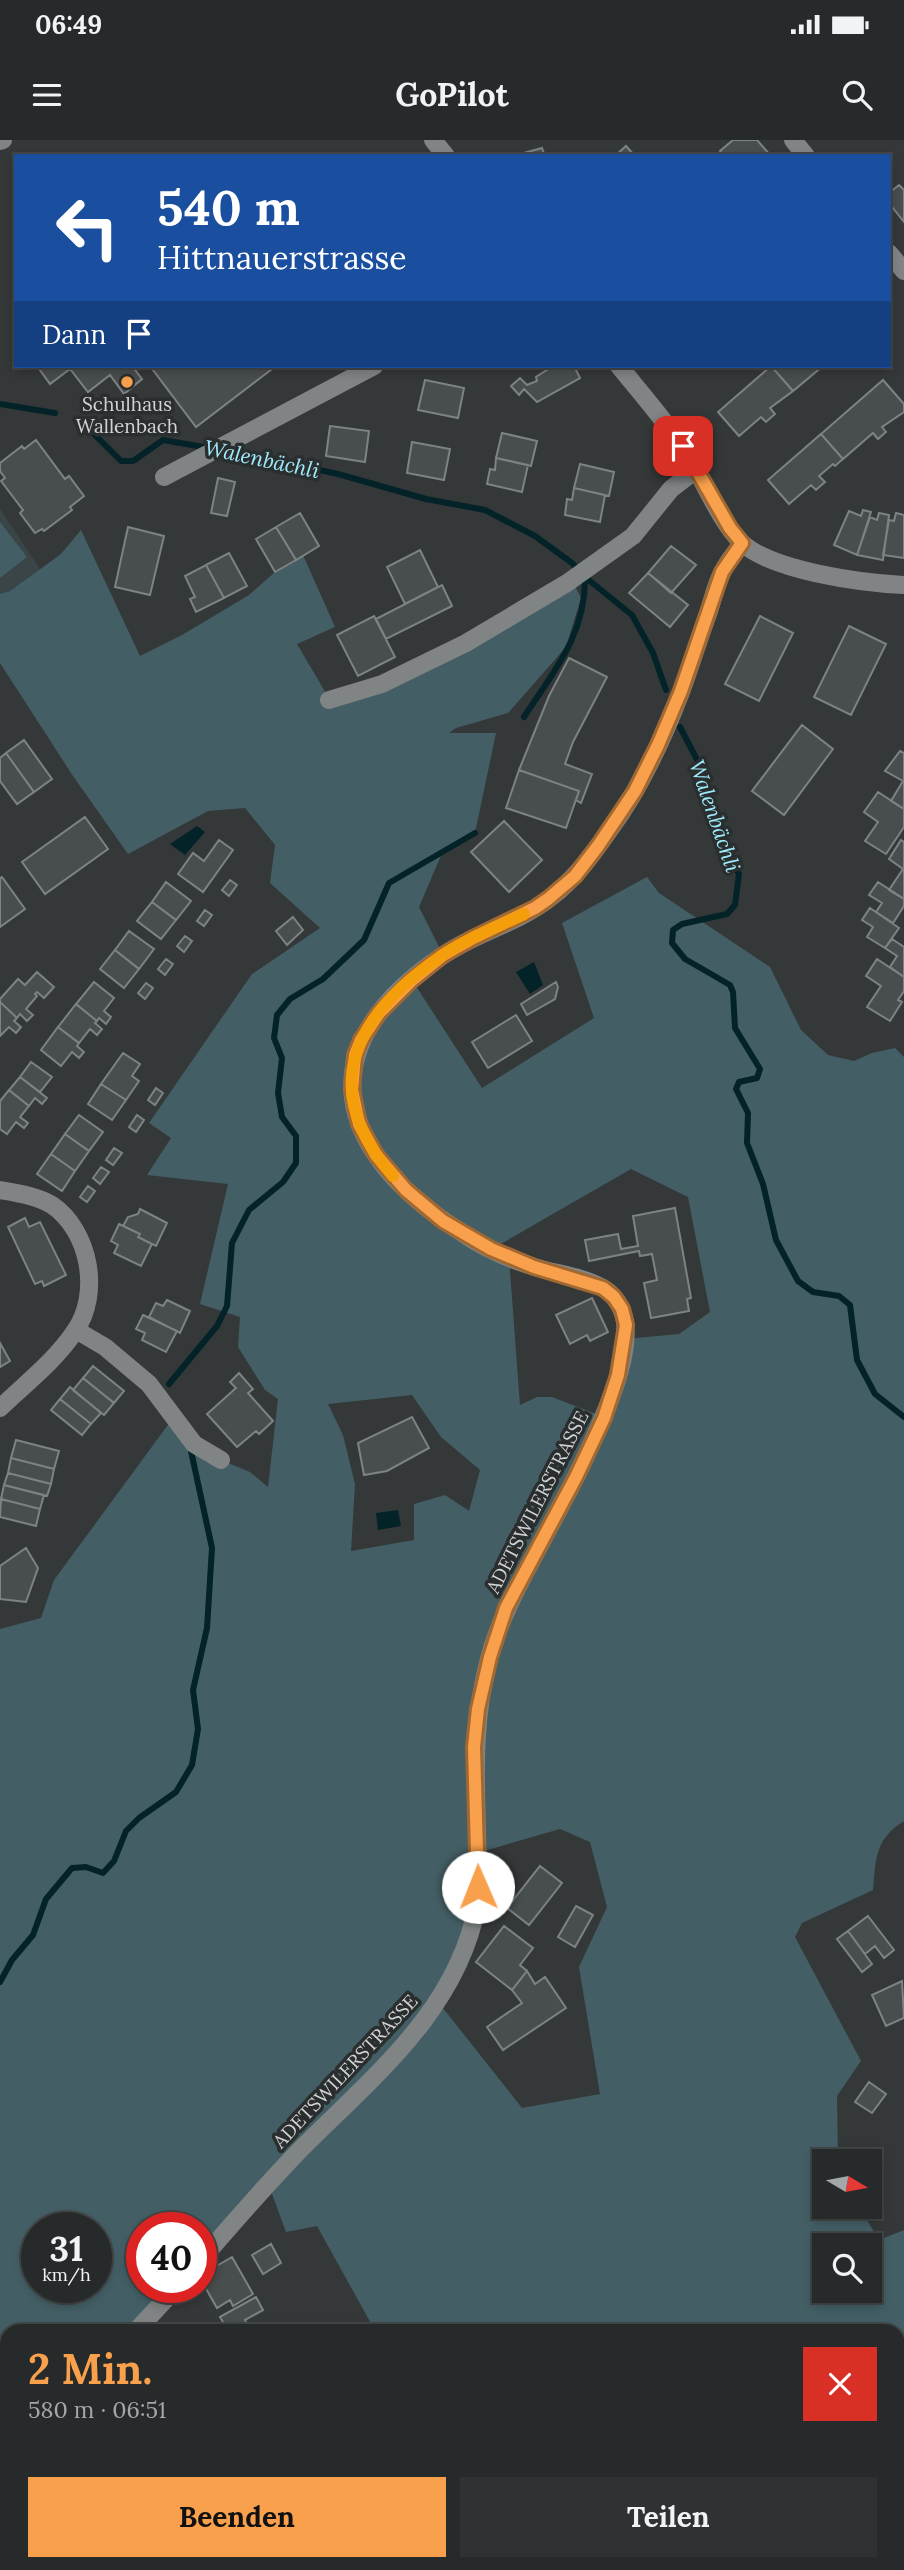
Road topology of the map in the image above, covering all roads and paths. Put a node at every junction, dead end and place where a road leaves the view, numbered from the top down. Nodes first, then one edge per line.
1 (433, 140) edge
2 (793, 140) edge
3 (444, 154) edge
4 (804, 154) edge
5 (891, 255) edge
6 (904, 271) edge
7 (370, 368) edge
8 (621, 368) edge
9 (697, 469) junction
10 (164, 477) dead end
11 (742, 543) junction
12 (904, 585) edge
13 (330, 700) dead end
14 (0, 1190) edge
15 (76, 1330) junction
16 (0, 1408) edge
17 (221, 1460) dead end
18 (217, 2242) edge
19 (162, 2303) edge
20 (143, 2324) edge

1 - 3 street
2 - 4 street
5 - 6 street
7 - 10 street
8 - 9 street
9 - 11 street
9 - 13 street
11 - 12 street
11 - 18 street, ADETSWILERSTRASSE
14 - 15 street
15 - 16 street
15 - 17 street
19 - 20 street

